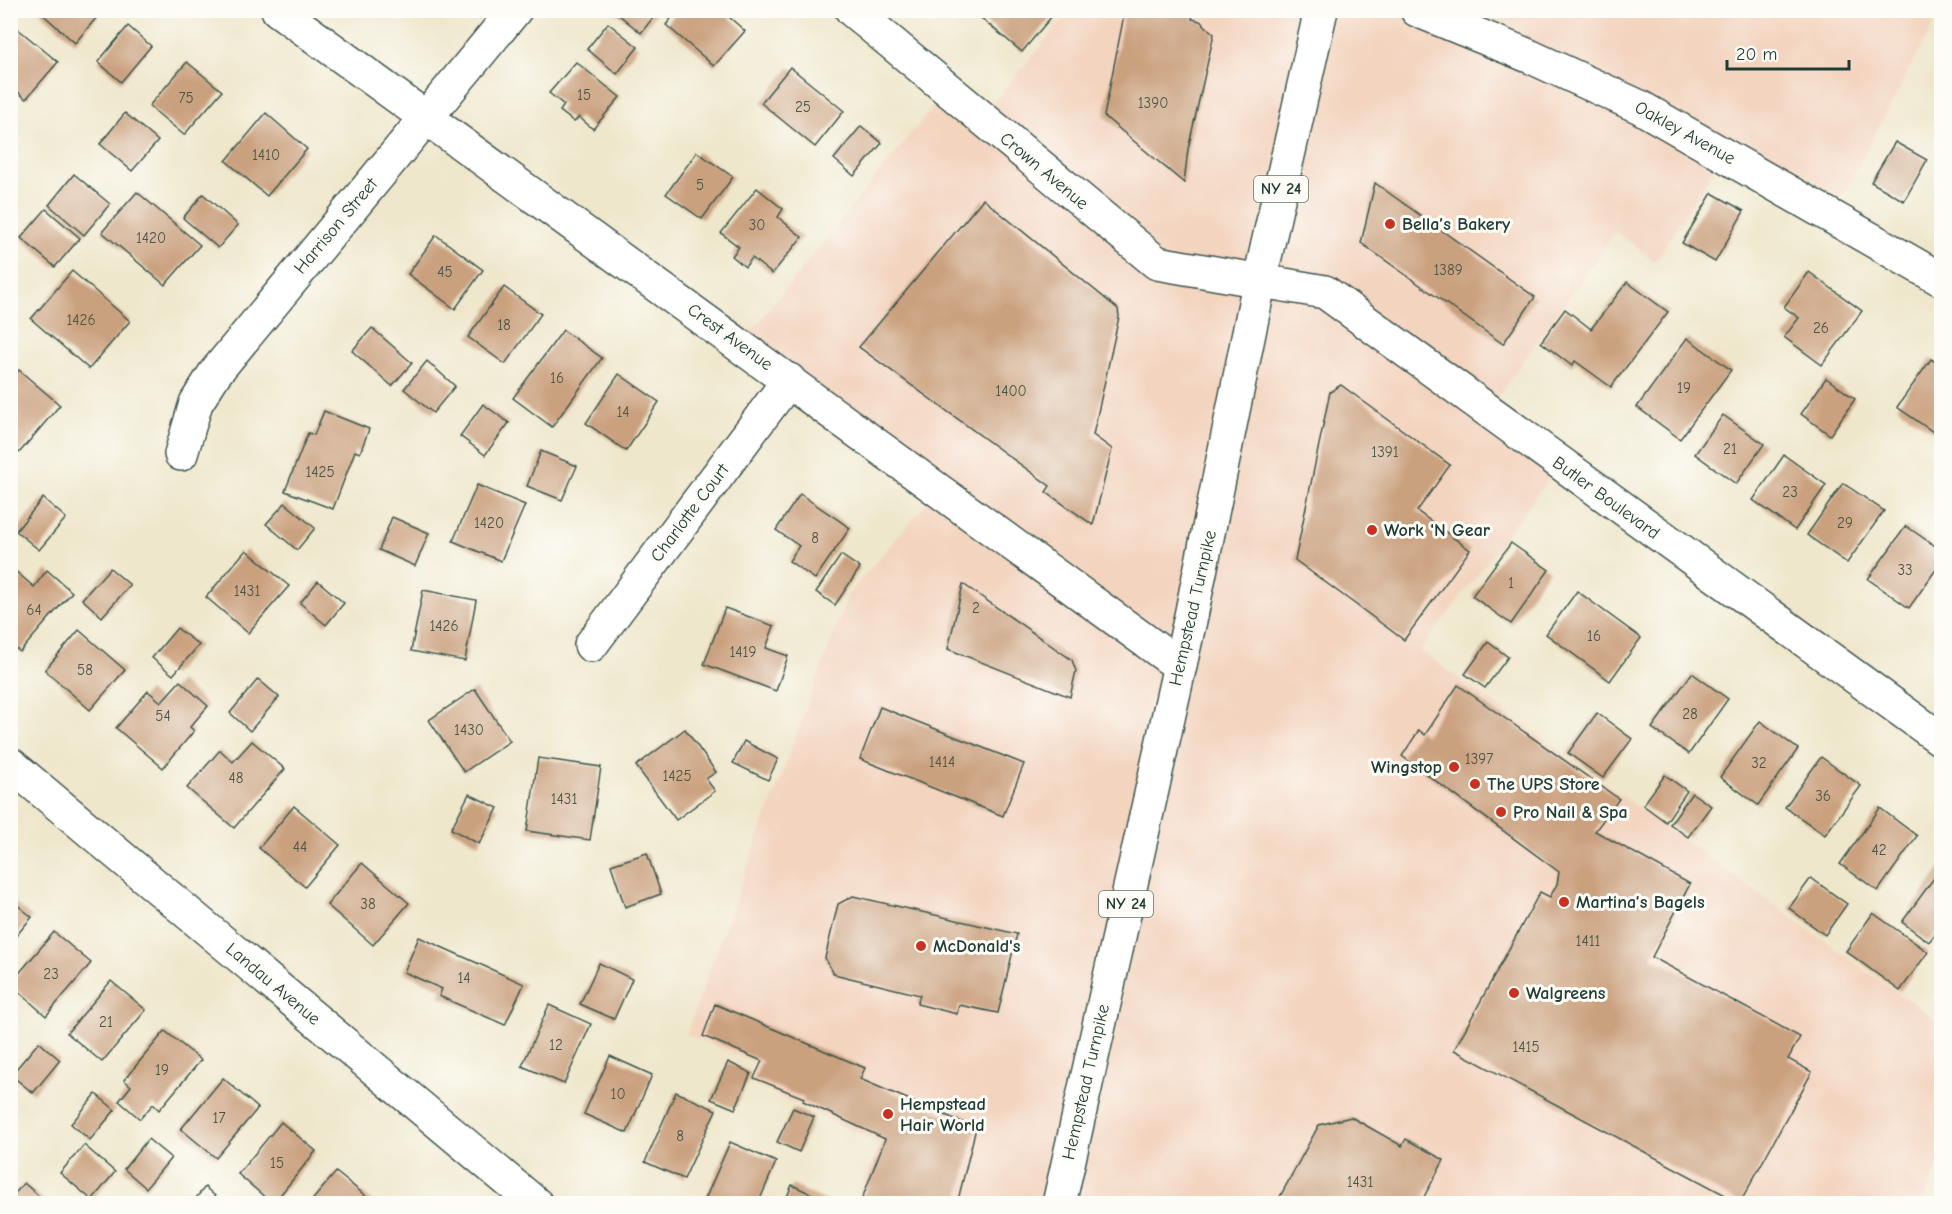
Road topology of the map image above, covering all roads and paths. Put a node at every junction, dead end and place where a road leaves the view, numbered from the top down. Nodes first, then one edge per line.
1 (278, 10) edge
2 (515, 10) edge
3 (852, 10) edge
4 (1321, 10) edge
5 (1417, 10) edge
6 (426, 117) junction
7 (1260, 279) junction
8 (1941, 280) edge
9 (789, 380) junction
10 (181, 454) dead end
11 (591, 645) dead end
12 (1180, 666) junction
13 (1941, 740) edge
14 (10, 764) edge
15 (536, 1203) edge
16 (1059, 1203) edge

1 - 6 street, Crest Avenue
2 - 6 street, Harrison Street
3 - 7 street, Crown Avenue
4 - 7 street, Hempstead Turnpike / NY 24
5 - 8 street, Oakley Avenue
6 - 9 street, Crest Avenue
6 - 10 street, Harrison Street
7 - 12 street, Hempstead Turnpike / NY 24
7 - 13 street, Butler Boulevard
9 - 11 street, Charlotte Court
9 - 12 street, Crest Avenue
12 - 16 street, Hempstead Turnpike / NY 24
14 - 15 street, Landau Avenue

